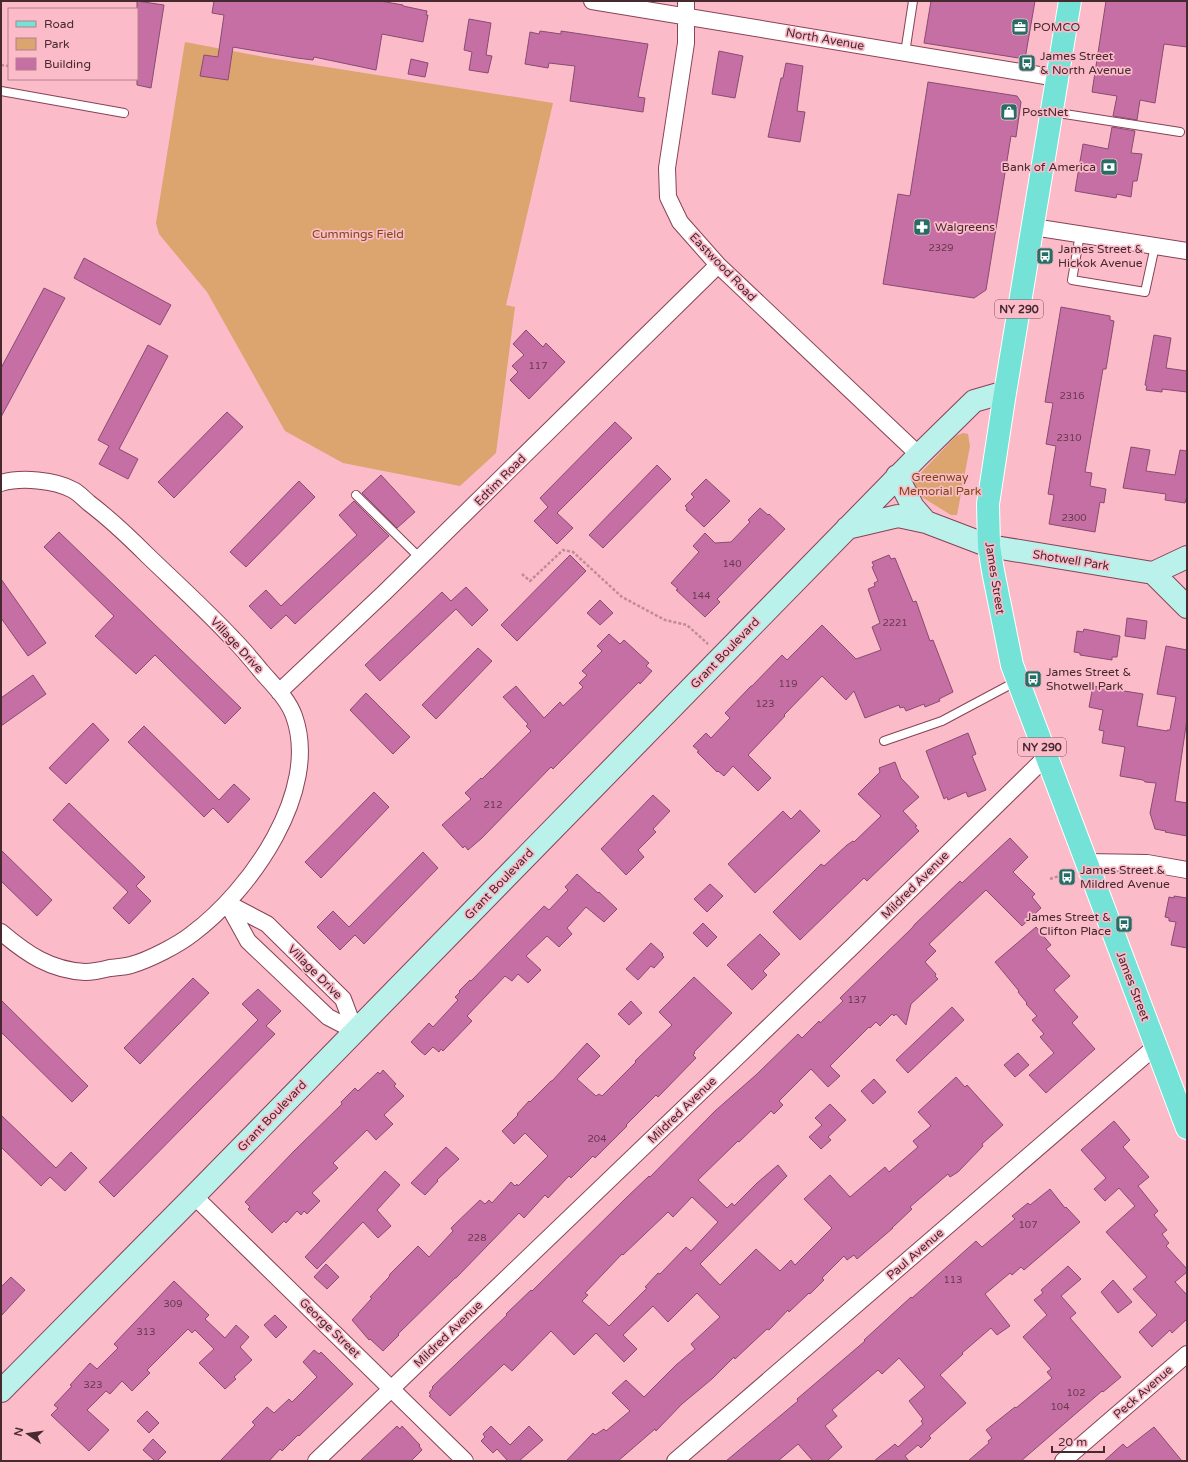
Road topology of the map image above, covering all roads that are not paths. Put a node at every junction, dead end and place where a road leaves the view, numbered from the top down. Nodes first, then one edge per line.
1 (592, 1) edge
2 (913, 1) edge
3 (1070, 1) edge
4 (686, 8) edge
5 (905, 53) junction
6 (1057, 78) junction
7 (1, 91) edge
8 (1052, 112) junction
9 (124, 113) dead end
10 (1180, 132) dead end
11 (1033, 226) junction
12 (1080, 234) junction
13 (1155, 246) junction
14 (1187, 251) edge
15 (718, 265) junction
16 (1005, 392) junction
17 (919, 455) junction
18 (898, 476) junction
19 (1, 482) edge
20 (356, 495) dead end
21 (926, 522) junction
22 (847, 528) junction
23 (989, 546) junction
24 (1187, 556) edge
25 (420, 558) junction
26 (1153, 573) junction
27 (1187, 608) edge
28 (1017, 681) junction
29 (279, 692) junction
30 (884, 741) dead end
31 (1046, 756) junction
32 (1086, 862) junction
33 (1187, 870) edge
34 (227, 903) junction
35 (1, 932) edge
36 (355, 1031) junction
37 (1156, 1046) junction
38 (1180, 1092) edge
39 (1187, 1128) edge
40 (194, 1196) junction
41 (1187, 1354) edge
42 (392, 1388) junction
43 (1, 1391) edge
44 (316, 1461) edge
45 (465, 1461) edge
46 (675, 1461) edge
47 (1063, 1461) edge

1 - 4 street, North Avenue
2 - 5 lane
3 - 6 main road, James Street / NY 290
4 - 5 street, North Avenue
4 - 15 street, Eastwood Road
5 - 6 street, North Avenue
6 - 8 main road, James Street / NY 290
7 - 9 lane
8 - 10 lane
8 - 11 main road, James Street / NY 290
11 - 12 street
11 - 16 main road, James Street / NY 290
12 - 13 street
12 - 13 lane
13 - 14 street
15 - 17 street, Eastwood Road
15 - 25 street, Edtim Road
16 - 17 street, Grant Boulevard
16 - 23 main road, James Street / NY 290
17 - 18 street, Grant Boulevard
18 - 21 street
18 - 22 street, Grant Boulevard
19 - 29 street, Village Drive
20 - 25 lane
21 - 22 street, Shotwell Park
21 - 23 street, Shotwell Park
22 - 36 street, Grant Boulevard
23 - 26 street, Shotwell Park
23 - 28 main road, James Street / NY 290
24 - 26 street
25 - 29 street, Edtim Road
26 - 27 street
28 - 30 lane
28 - 31 main road, James Street / NY 290
29 - 34 street, Village Drive
31 - 32 main road, James Street / NY 290
31 - 42 street, Mildred Avenue
32 - 33 street
32 - 37 main road, James Street / NY 290
34 - 35 street, Village Drive
34 - 36 street, Village Drive
34 - 36 street, Village Drive
36 - 40 street, Grant Boulevard
37 - 38 main road, James Street / NY 290
37 - 46 street, Paul Avenue
38 - 39 main road, James Street / NY 290
40 - 42 street, George Street
40 - 43 street, Grant Boulevard
41 - 47 street, Peck Avenue
42 - 44 street, Mildred Avenue
42 - 45 street, George Street

